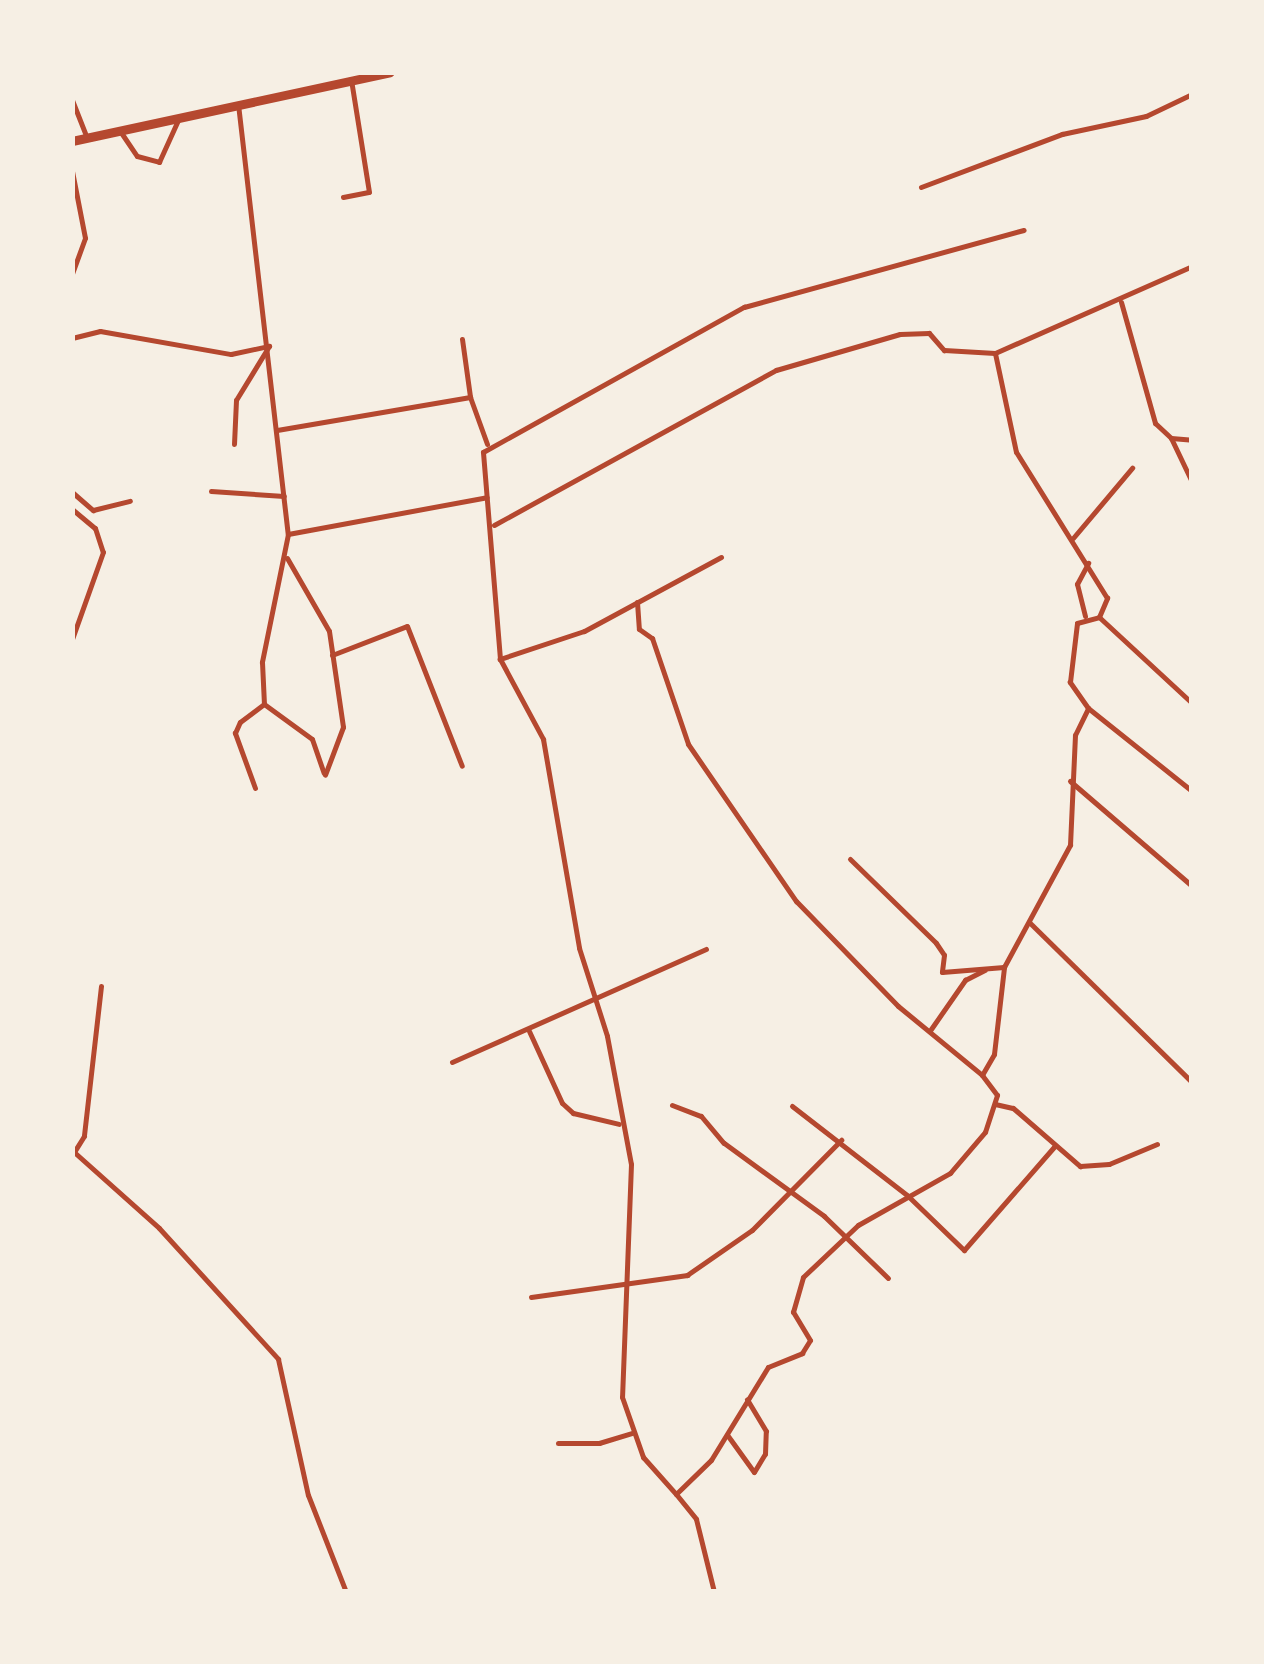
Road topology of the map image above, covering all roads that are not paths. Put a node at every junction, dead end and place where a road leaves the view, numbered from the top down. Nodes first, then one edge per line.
1 (390, 72) edge
2 (350, 80) junction
3 (1192, 94) edge
4 (72, 100) edge
5 (238, 104) junction
6 (180, 118) junction
7 (120, 131) junction
8 (87, 138) junction
9 (72, 141) edge
10 (72, 171) edge
11 (920, 187) dead end
12 (344, 198) dead end
13 (1024, 230) dead end
14 (1192, 266) edge
15 (72, 274) edge
16 (1121, 302) junction
17 (72, 338) edge
18 (462, 340) dead end
19 (269, 346) junction
20 (995, 353) junction
21 (470, 397) junction
22 (278, 430) junction
23 (1171, 438) junction
24 (1192, 440) edge
25 (234, 444) dead end
26 (488, 444) junction
27 (1132, 468) dead end
28 (1192, 482) edge
29 (211, 491) dead end
30 (72, 492) edge
31 (284, 496) junction
32 (487, 498) junction
33 (130, 500) dead end
34 (72, 509) edge
35 (494, 525) junction
36 (288, 534) junction
37 (1073, 538) junction
38 (285, 555) junction
39 (722, 557) dead end
40 (1088, 563) junction
41 (636, 601) junction
42 (1085, 616) junction
43 (1099, 617) junction
44 (72, 639) edge
45 (332, 655) junction
46 (500, 659) junction
47 (1192, 702) edge
48 (264, 704) junction
49 (1088, 708) junction
50 (462, 766) dead end
51 (1070, 781) junction
52 (255, 788) dead end
53 (1192, 791) edge
54 (850, 860) dead end
55 (1192, 886) edge
56 (1028, 922) junction
57 (706, 949) dead end
58 (1004, 967) junction
59 (986, 970) junction
60 (101, 986) dead end
61 (595, 999) junction
62 (931, 1029) junction
63 (529, 1031) junction
64 (452, 1062) dead end
65 (982, 1075) junction
66 (1192, 1082) edge
67 (672, 1104) dead end
68 (995, 1104) junction
69 (792, 1106) dead end
70 (620, 1124) junction
71 (841, 1140) junction
72 (1157, 1144) dead end
73 (1054, 1147) junction
74 (73, 1152) edge
75 (791, 1193) junction
76 (908, 1196) junction
77 (846, 1236) junction
78 (888, 1278) dead end
79 (624, 1284) junction
80 (531, 1297) dead end
81 (747, 1399) junction
82 (632, 1433) junction
83 (728, 1436) junction
84 (558, 1442) dead end
85 (676, 1494) junction
86 (346, 1592) edge
87 (714, 1592) edge

1 - 2 highway
2 - 5 highway
2 - 12 street
3 - 11 street
4 - 8 street
5 - 6 highway
5 - 19 street
6 - 7 highway
6 - 7 street
7 - 8 highway
8 - 9 highway
10 - 15 street
13 - 26 street
14 - 16 street
16 - 20 street
16 - 23 street
17 - 19 street
18 - 21 street
19 - 22 street
19 - 25 street
20 - 35 street
20 - 37 street
21 - 22 street
21 - 26 street
22 - 31 street
23 - 24 street
23 - 28 street
26 - 32 street
27 - 37 street
29 - 31 street
30 - 33 street
31 - 36 street
32 - 35 street
32 - 36 street
34 - 44 street
35 - 46 street
36 - 38 street
37 - 40 street
38 - 45 street
38 - 48 street
39 - 41 street
40 - 42 street
40 - 43 street
41 - 46 street
41 - 62 street
42 - 43 street
42 - 49 street
43 - 47 street
45 - 48 street
45 - 50 street
46 - 61 street
48 - 52 street
49 - 51 street
49 - 53 street
51 - 55 street
51 - 56 street
54 - 59 street
56 - 58 street
56 - 66 street
57 - 61 street
58 - 59 street
58 - 65 street
59 - 62 street
60 - 74 street
61 - 63 street
61 - 70 street
62 - 65 street
63 - 64 street
63 - 70 street
65 - 68 street
67 - 75 street
68 - 73 street
68 - 76 street
69 - 71 street
70 - 79 street
71 - 75 street
71 - 76 street
72 - 73 street
73 - 76 street
74 - 86 street
75 - 77 street
75 - 79 street
76 - 77 street
77 - 78 street
77 - 81 street
79 - 80 street
79 - 82 street
81 - 83 street
81 - 83 street
82 - 84 street
82 - 85 street
83 - 85 street
85 - 87 street

